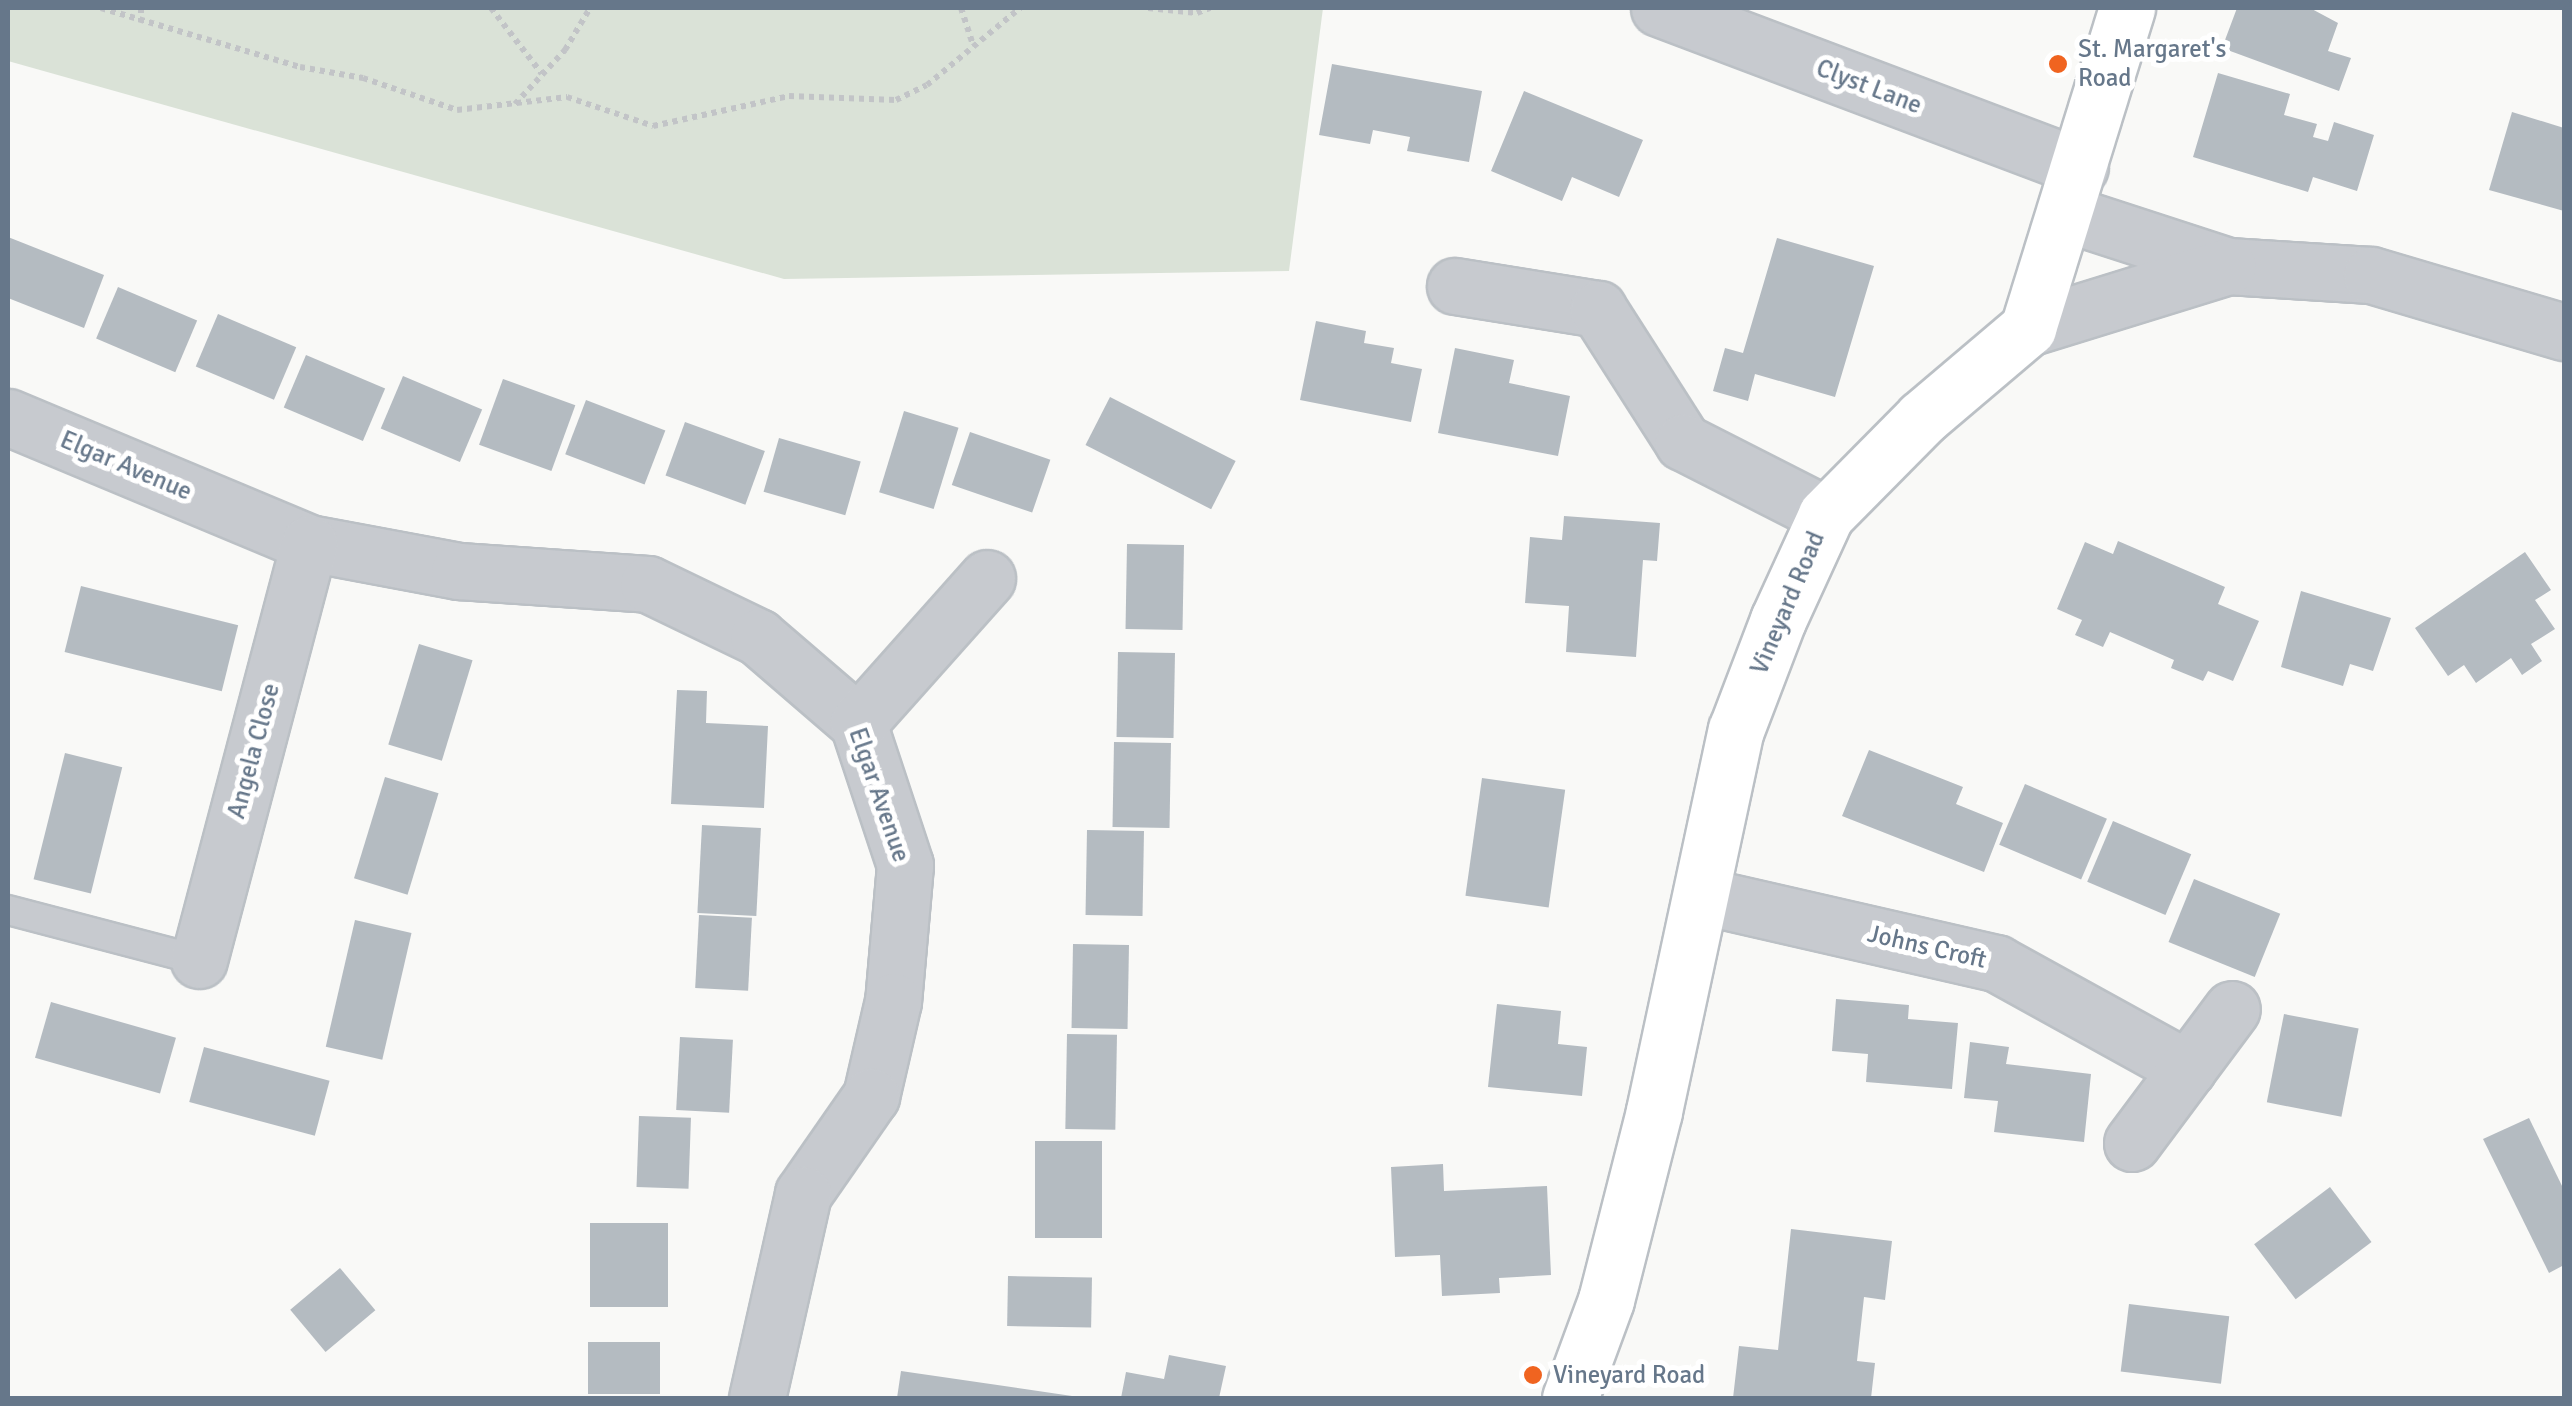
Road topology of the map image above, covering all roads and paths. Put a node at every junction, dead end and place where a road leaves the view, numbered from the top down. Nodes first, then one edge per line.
1 (101, 8) edge
2 (141, 8) edge
3 (491, 8) edge
4 (590, 8) edge
5 (961, 8) edge
6 (1020, 8) edge
7 (1148, 8) edge
8 (1210, 8) edge
9 (1659, 8) edge
10 (2127, 8) edge
11 (141, 22) junction
12 (973, 46) junction
13 (542, 74) junction
14 (514, 105) junction
15 (2074, 190) junction
16 (2228, 266) junction
17 (1455, 286) dead end
18 (2028, 328) junction
19 (2564, 332) edge
20 (8, 417) edge
21 (1826, 515) junction
22 (309, 543) junction
23 (986, 578) dead end
24 (858, 723) junction
25 (1703, 896) junction
26 (8, 910) edge
27 (199, 960) joint
28 (2232, 1009) dead end
29 (2188, 1069) junction
30 (2132, 1143) dead end
31 (757, 1398) edge
32 (1570, 1398) edge

1 - 11 path
2 - 11 path
3 - 13 path
4 - 13 path
5 - 12 path
6 - 12 path
7 - 8 path
9 - 15 street, Clyst Lane
10 - 15 street
11 - 14 path
12 - 14 path
13 - 14 path
15 - 16 street
15 - 18 street
16 - 18 street
16 - 19 street
17 - 21 street
18 - 21 street, Vineyard Road
20 - 22 street, Elgar Avenue
21 - 25 street, Vineyard Road
22 - 24 street, Elgar Avenue
22 - 27 street, Angela Close
23 - 24 street
24 - 31 street, Elgar Avenue
25 - 29 street, Johns Croft
25 - 32 street, Vineyard Road
26 - 27 lane
28 - 29 street
29 - 30 street

